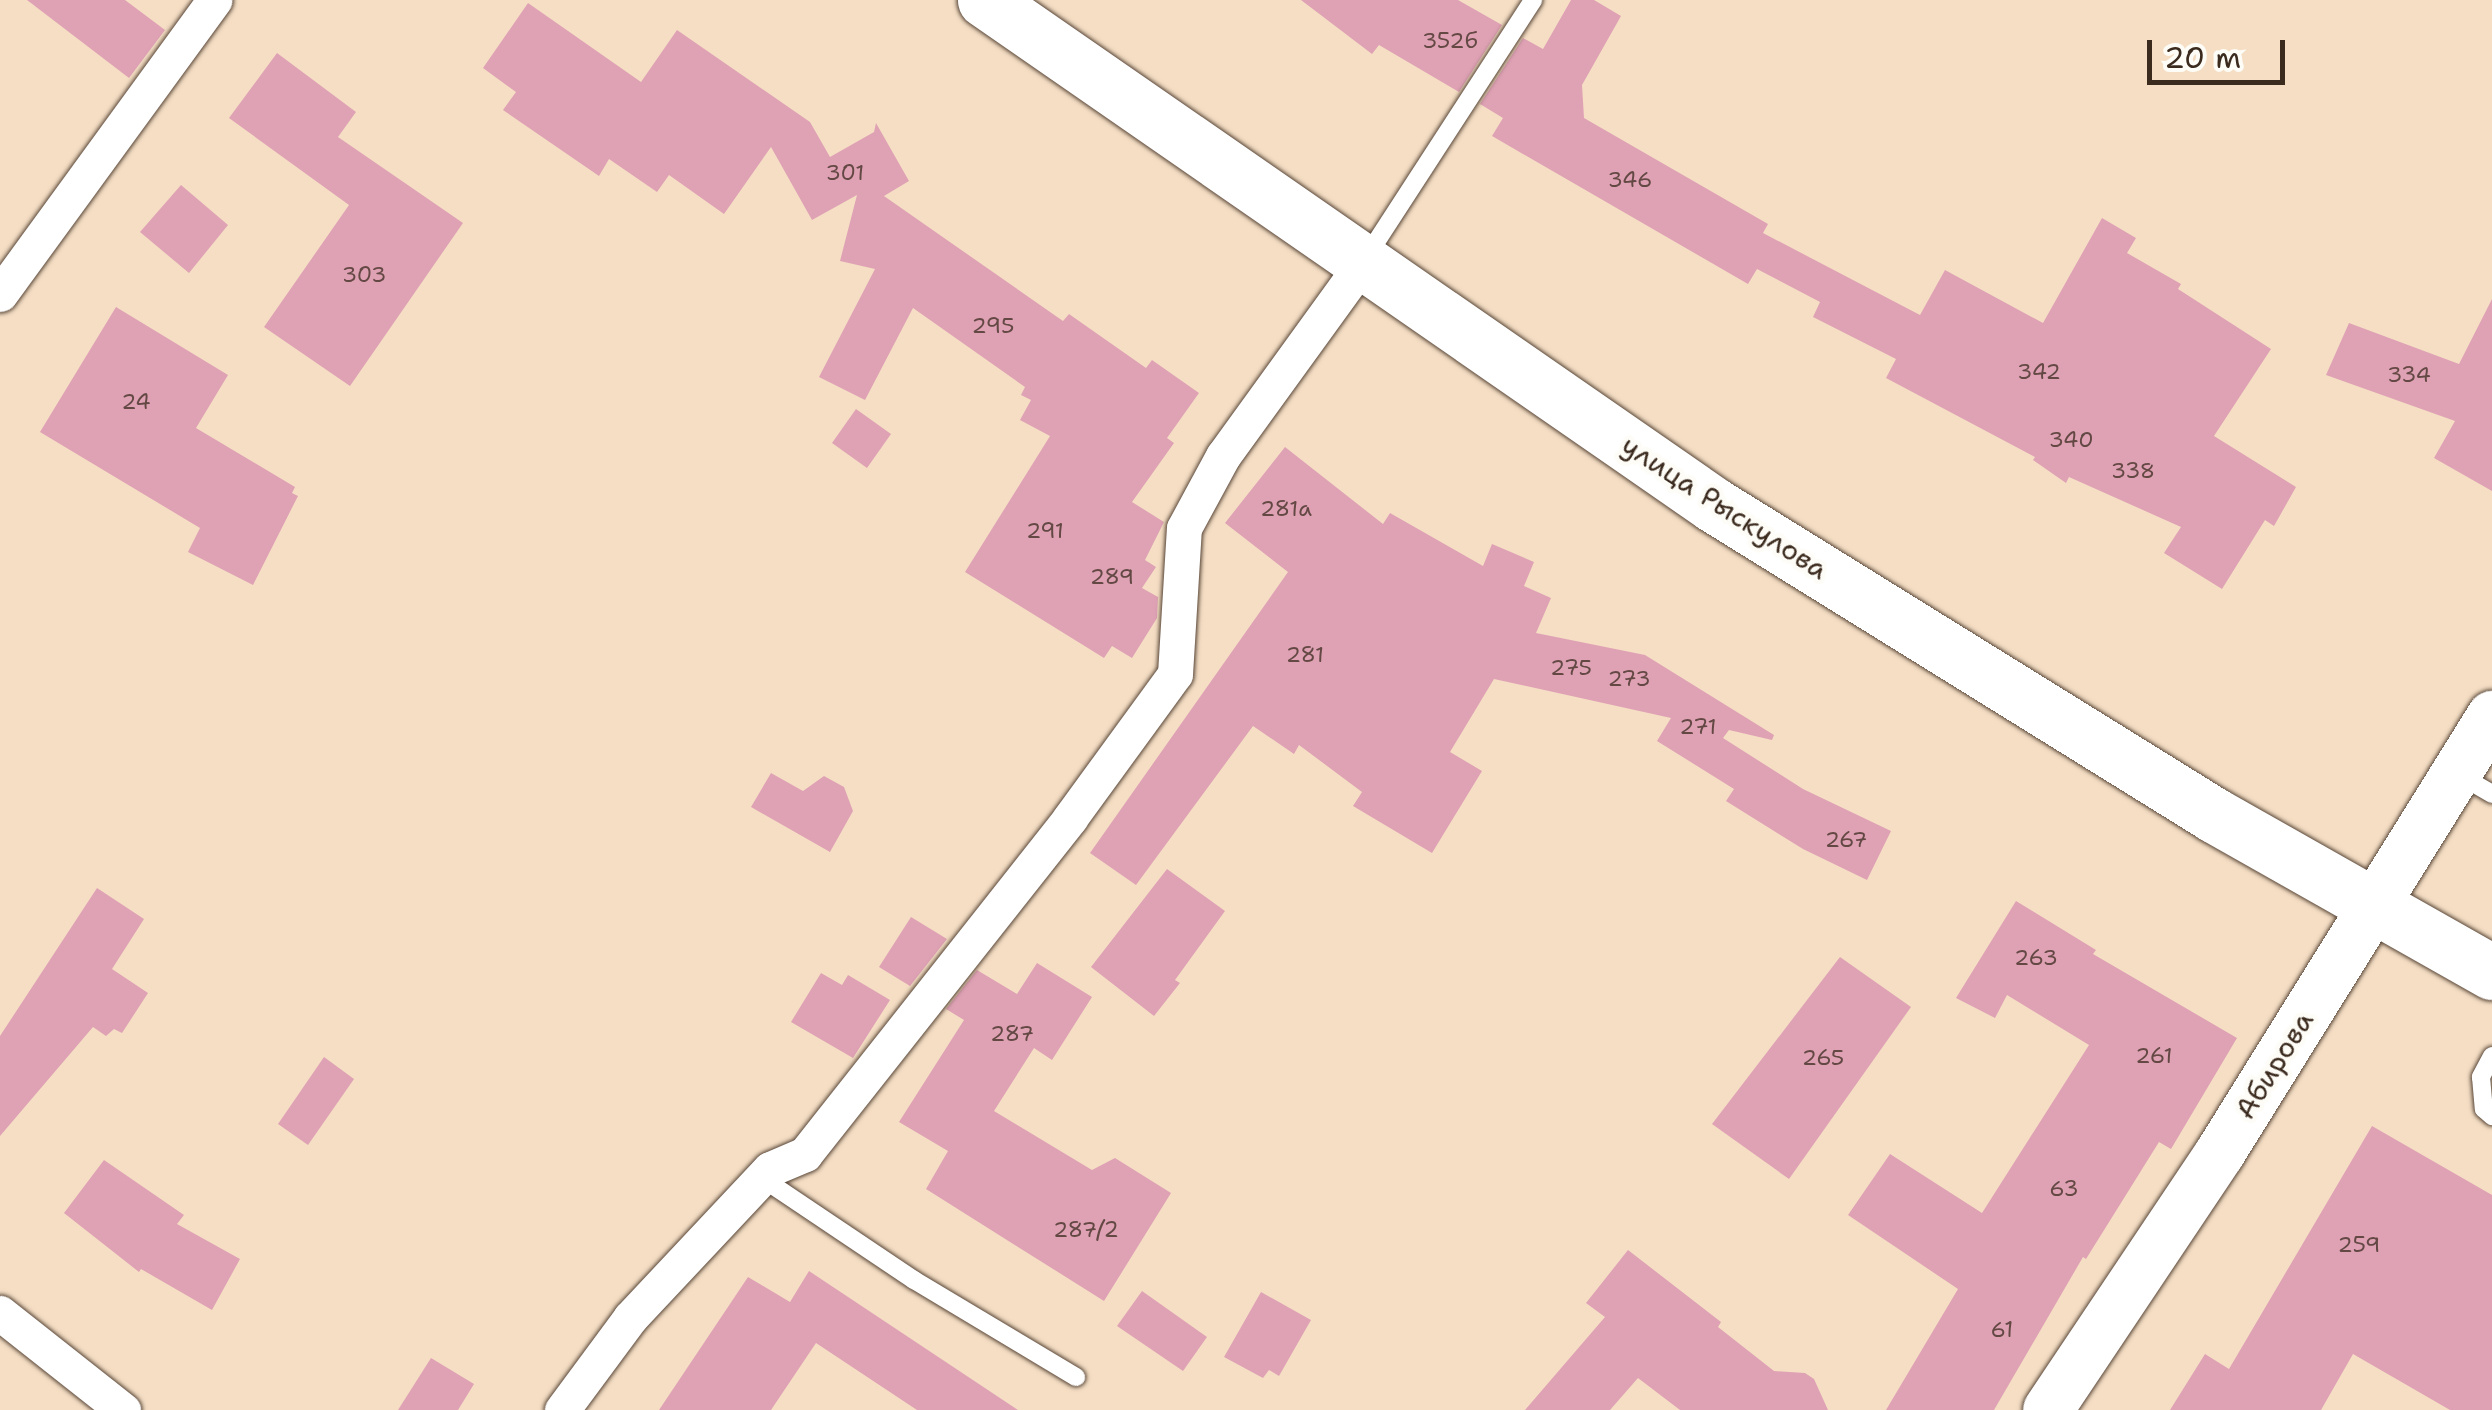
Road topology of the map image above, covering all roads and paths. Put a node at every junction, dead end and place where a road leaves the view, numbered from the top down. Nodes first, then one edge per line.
1 (214, 0) edge
2 (985, 0) edge
3 (1533, 0) edge
4 (1364, 260) junction
5 (0, 294) edge
6 (2492, 716) edge
7 (2474, 783) edge
8 (2372, 906) junction
9 (2492, 972) edge
10 (2492, 1056) edge
11 (2492, 1116) edge
12 (762, 1178) junction
13 (0, 1313) edge
14 (1076, 1378) dead end
15 (123, 1410) edge
16 (562, 1410) edge
17 (2048, 1410) edge

1 - 5 street
2 - 4 main road, улица Рыскулова
3 - 4 lane
4 - 8 main road, улица Рыскулова
4 - 12 street
6 - 7 main road, Абирова
7 - 8 main road, Абирова
8 - 9 main road, улица Рыскулова
8 - 17 main road, Абирова
10 - 11 lane
12 - 14 lane
12 - 16 street
13 - 15 street

